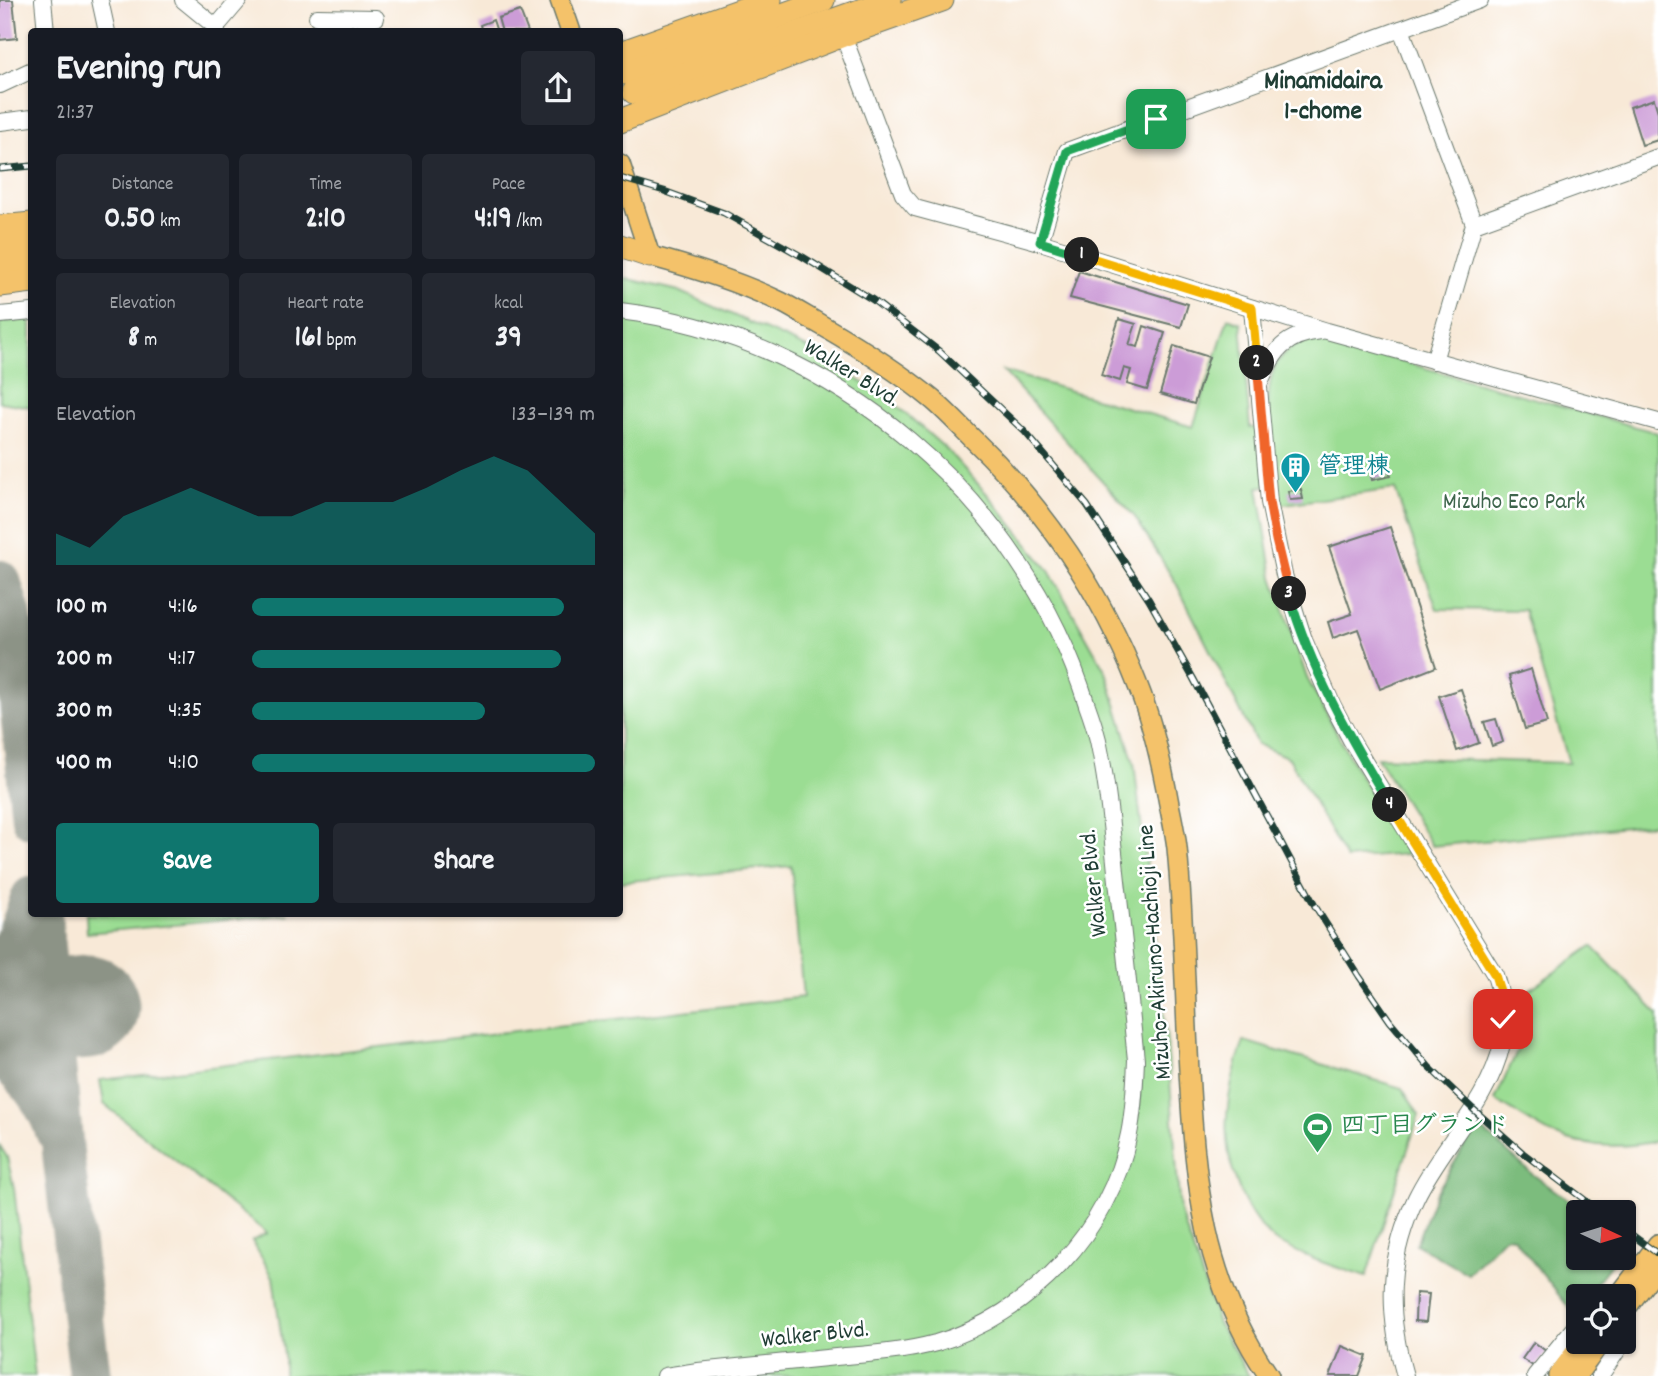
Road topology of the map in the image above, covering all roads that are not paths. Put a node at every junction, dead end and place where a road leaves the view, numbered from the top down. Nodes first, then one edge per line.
1 (43, 0) edge
2 (100, 0) edge
3 (183, 0) edge
4 (239, 0) edge
5 (337, 0) edge
6 (560, 0) edge
7 (770, 0) edge
8 (823, 0) edge
9 (890, 0) edge
10 (942, 0) edge
11 (1480, 0) edge
12 (317, 17) dead end
13 (337, 17) junction
14 (376, 18) dead end
15 (46, 28) edge
16 (106, 28) edge
17 (216, 28) edge
18 (218, 28) edge
19 (570, 28) edge
20 (1401, 29) junction
21 (843, 35) junction
22 (28, 73) edge
23 (626, 73) edge
24 (0, 85) edge
25 (28, 118) edge
26 (623, 120) edge
27 (0, 122) edge
28 (1658, 157) edge
29 (623, 173) edge
30 (28, 224) edge
31 (1474, 225) junction
32 (0, 227) edge
33 (1040, 242) junction
34 (28, 243) edge
35 (0, 246) edge
36 (623, 247) edge
37 (623, 254) edge
38 (650, 256) junction
39 (28, 264) edge
40 (0, 267) edge
41 (28, 282) edge
42 (0, 285) edge
43 (1252, 308) junction
44 (623, 311) edge
45 (28, 312) edge
46 (0, 315) edge
47 (1327, 331) junction
48 (1434, 361) junction
49 (1259, 385) junction
50 (1658, 422) edge
51 (1658, 1244) edge
52 (1658, 1266) edge
53 (1628, 1284) edge
54 (1636, 1295) edge
55 (1566, 1337) edge
56 (1574, 1354) edge
57 (1592, 1354) edge
58 (1613, 1354) edge
59 (665, 1376) edge
60 (1269, 1376) edge
61 (1405, 1376) edge
62 (1535, 1376) edge
63 (1558, 1376) edge
64 (1576, 1376) edge
65 (1600, 1376) edge

1 - 15 street
2 - 16 street
3 - 17 street
4 - 18 street
5 - 13 street
6 - 19 main road
7 - 23 highway
8 - 23 highway
9 - 23 highway
10 - 21 highway
11 - 20 street
12 - 13 street
13 - 14 street
20 - 31 street
20 - 33 street
21 - 26 highway
21 - 33 street
22 - 24 street
25 - 27 street
28 - 31 street
29 - 38 main road
30 - 32 highway
31 - 48 street
33 - 43 street
34 - 35 highway
36 - 38 highway
37 - 38 highway
38 - 60 main road, Mizuho-Akiruno-Hachioji Line
39 - 40 highway
41 - 42 highway
43 - 47 street
43 - 49 street
44 - 59 street, Walker Blvd.
45 - 46 street
47 - 48 street
47 - 49 street
48 - 50 street
49 - 61 street
51 - 53 main road
52 - 54 main road
55 - 62 street
56 - 63 main road
57 - 64 main road
58 - 65 street

